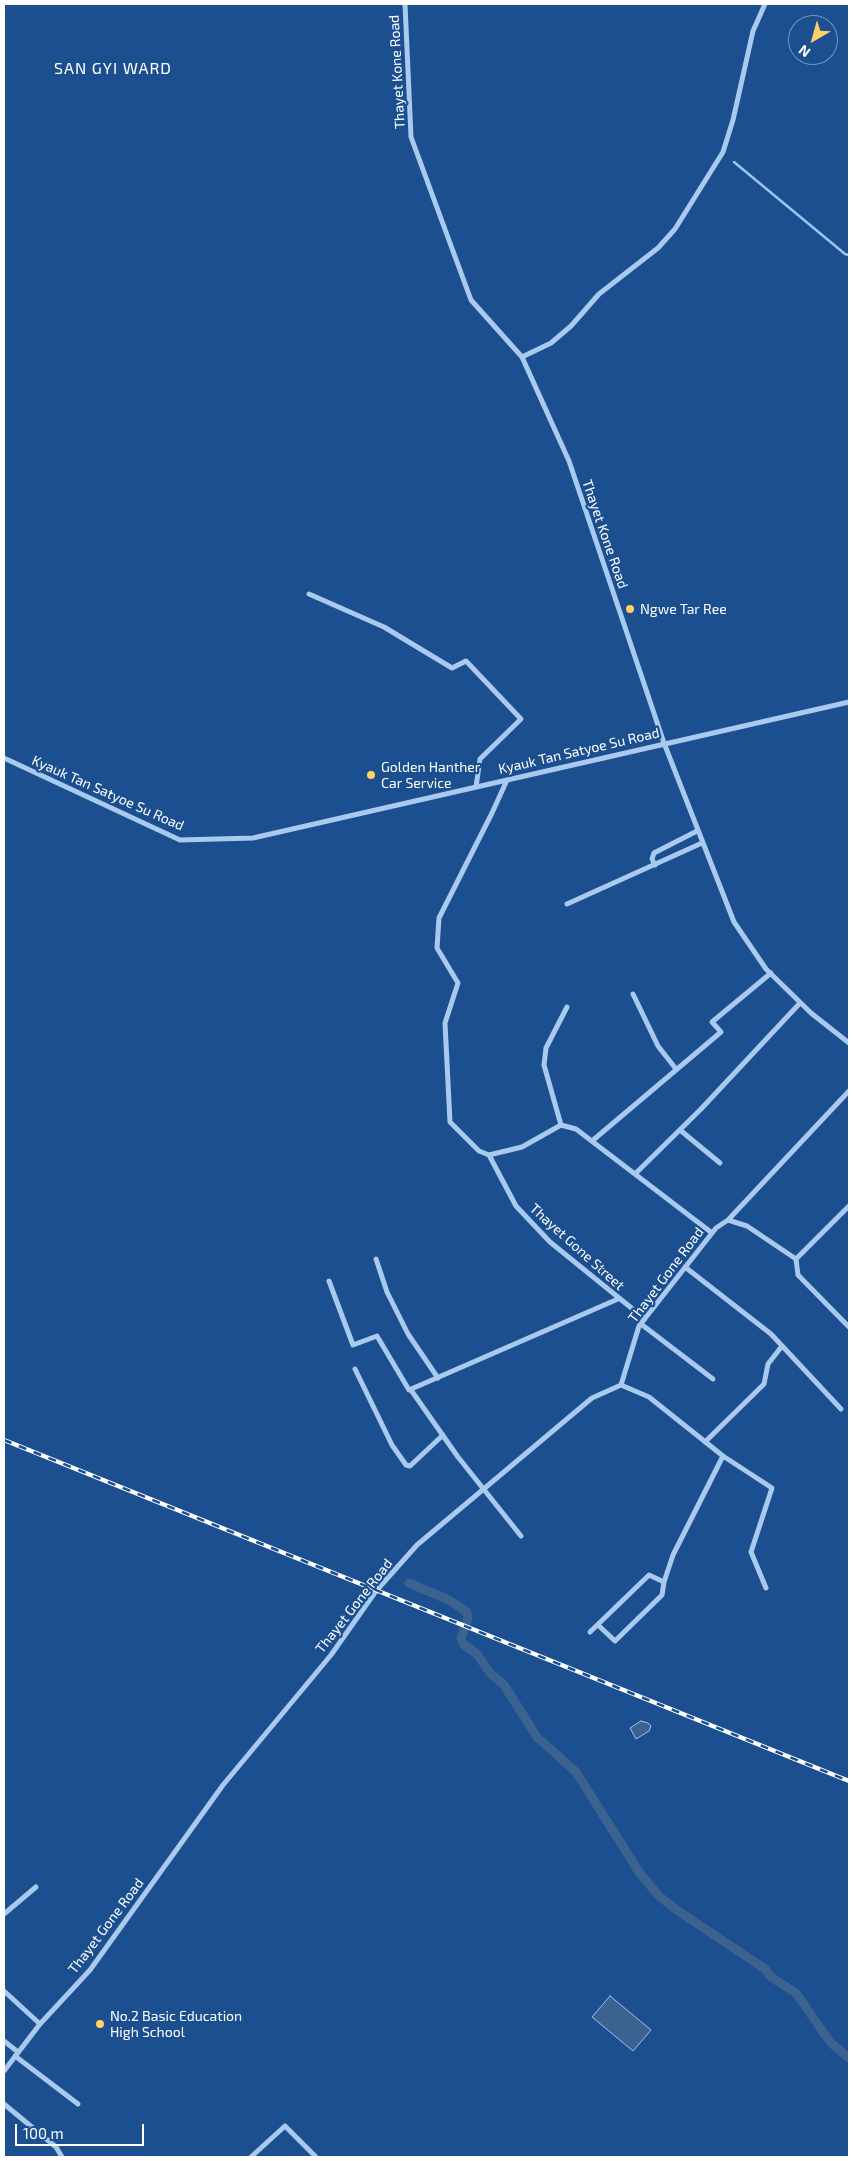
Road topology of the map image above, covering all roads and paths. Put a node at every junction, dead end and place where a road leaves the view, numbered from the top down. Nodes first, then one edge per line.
1 (405, 4) edge
2 (765, 4) edge
3 (522, 357) junction
4 (310, 594) dead end
5 (849, 702) edge
6 (664, 744) junction
7 (4, 758) edge
8 (506, 780) junction
9 (476, 787) junction
10 (698, 832) junction
11 (702, 843) junction
12 (655, 865) junction
13 (567, 904) dead end
14 (771, 973) junction
15 (633, 994) dead end
16 (800, 1002) junction
17 (567, 1007) dead end
18 (849, 1043) edge
19 (676, 1069) junction
20 (849, 1091) edge
21 (561, 1125) junction
22 (680, 1130) junction
23 (592, 1142) junction
24 (489, 1155) junction
25 (720, 1163) dead end
26 (635, 1174) junction
27 (849, 1206) edge
28 (728, 1220) junction
29 (712, 1233) junction
30 (376, 1259) dead end
31 (796, 1260) junction
32 (685, 1267) junction
33 (329, 1281) dead end
34 (618, 1299) junction
35 (643, 1321) junction
36 (849, 1327) edge
37 (782, 1346) junction
38 (355, 1369) dead end
39 (438, 1378) junction
40 (714, 1379) dead end
41 (621, 1385) junction
42 (411, 1390) junction
43 (841, 1409) dead end
44 (443, 1435) junction
45 (705, 1442) junction
46 (723, 1456) junction
47 (484, 1489) junction
48 (521, 1536) dead end
49 (664, 1582) junction
50 (766, 1588) dead end
51 (598, 1625) junction
52 (590, 1632) dead end
53 (36, 1887) dead end
54 (4, 1914) edge
55 (4, 1991) edge
56 (40, 2024) junction
57 (4, 2041) edge
58 (17, 2054) junction
59 (4, 2071) edge
60 (4, 2104) edge
61 (78, 2104) dead end
62 (62, 2157) edge
63 (251, 2157) edge
64 (316, 2157) edge

1 - 3 street, Thayet Kone Road
2 - 3 street
3 - 6 street, Thayet Kone Road
4 - 9 street
5 - 6 street, Kyauk Tan Satyoe Su Road
6 - 8 street, Kyauk Tan Satyoe Su Road
6 - 10 street, Thayet Kone Road
7 - 9 street, Kyauk Tan Satyoe Su Road
8 - 9 street, Kyauk Tan Satyoe Su Road
8 - 24 street, Thayet Gone Street
10 - 11 street, Thayet Kone Road
10 - 12 street
11 - 12 street
11 - 14 street, Thayet Kone Road
12 - 13 street
14 - 16 street, Thayet Kone Road
14 - 19 street
15 - 19 street
16 - 18 street, Thayet Kone Road
16 - 22 street
17 - 21 street
19 - 23 street
20 - 28 street, Thayet Gone Road
21 - 23 street
21 - 24 street
22 - 25 street
22 - 26 street
23 - 26 street
24 - 34 street, Thayet Gone Street
26 - 29 street
27 - 31 street
28 - 29 street, Thayet Gone Road
28 - 31 street
29 - 32 street, Thayet Gone Road
30 - 39 street
31 - 36 street
32 - 35 street, Thayet Gone Road
32 - 37 street
33 - 42 street
34 - 35 street, Thayet Gone Street
34 - 39 street
35 - 40 street, Thayet Gone Street
35 - 41 street, Thayet Gone Road
37 - 43 street
37 - 45 street
38 - 44 street
39 - 42 street
41 - 45 street
41 - 47 street, Thayet Gone Road
42 - 44 street
44 - 47 street
45 - 46 street
46 - 49 street
46 - 50 street
47 - 48 street
47 - 56 street, Thayet Gone Road
49 - 51 street
49 - 51 street
51 - 52 street
53 - 54 street
55 - 56 street
56 - 58 street, Thayet Gone Road
57 - 58 street
58 - 59 street, Thayet Gone Road
58 - 61 street
60 - 62 street
63 - 64 street

